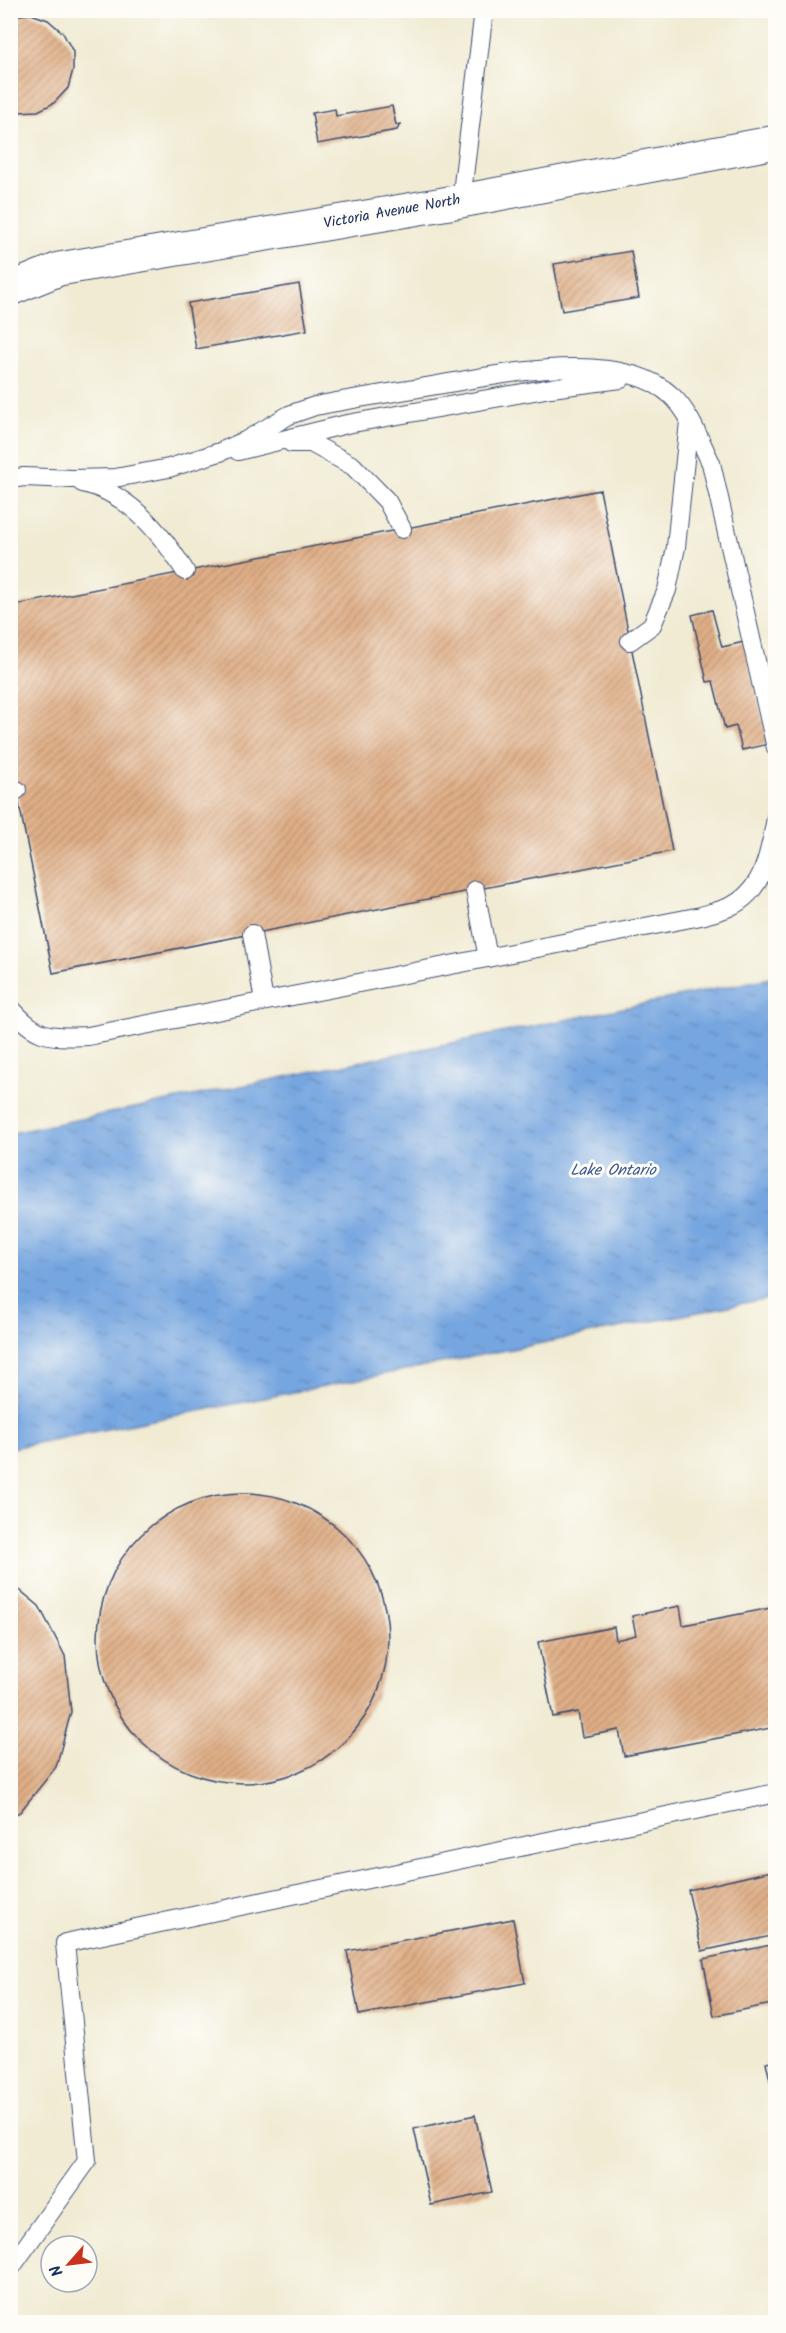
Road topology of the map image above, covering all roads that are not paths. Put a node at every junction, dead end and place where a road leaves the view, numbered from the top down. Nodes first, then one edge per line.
1 (484, 10) edge
2 (776, 142) edge
3 (461, 201) junction
4 (10, 288) edge
5 (646, 380) junction
6 (689, 421) junction
7 (273, 442) junction
8 (169, 468) junction
9 (46, 477) junction
10 (10, 479) edge
11 (402, 529) dead end
12 (185, 571) dead end
13 (630, 641) dead end
14 (776, 748) edge
15 (776, 818) edge
16 (475, 890) dead end
17 (252, 934) dead end
18 (488, 958) junction
19 (264, 1002) junction
20 (10, 1007) edge
21 (776, 1793) edge
22 (10, 2269) edge

1 - 3 lane
2 - 3 street, Victoria Avenue North
3 - 4 street, Victoria Avenue North
5 - 6 lane
5 - 7 lane
5 - 8 lane
6 - 13 lane
6 - 14 lane
7 - 8 lane
7 - 11 lane
8 - 9 lane
9 - 10 lane
9 - 12 lane
15 - 18 lane
16 - 18 lane
17 - 19 lane
18 - 19 lane
19 - 20 lane
21 - 22 lane

